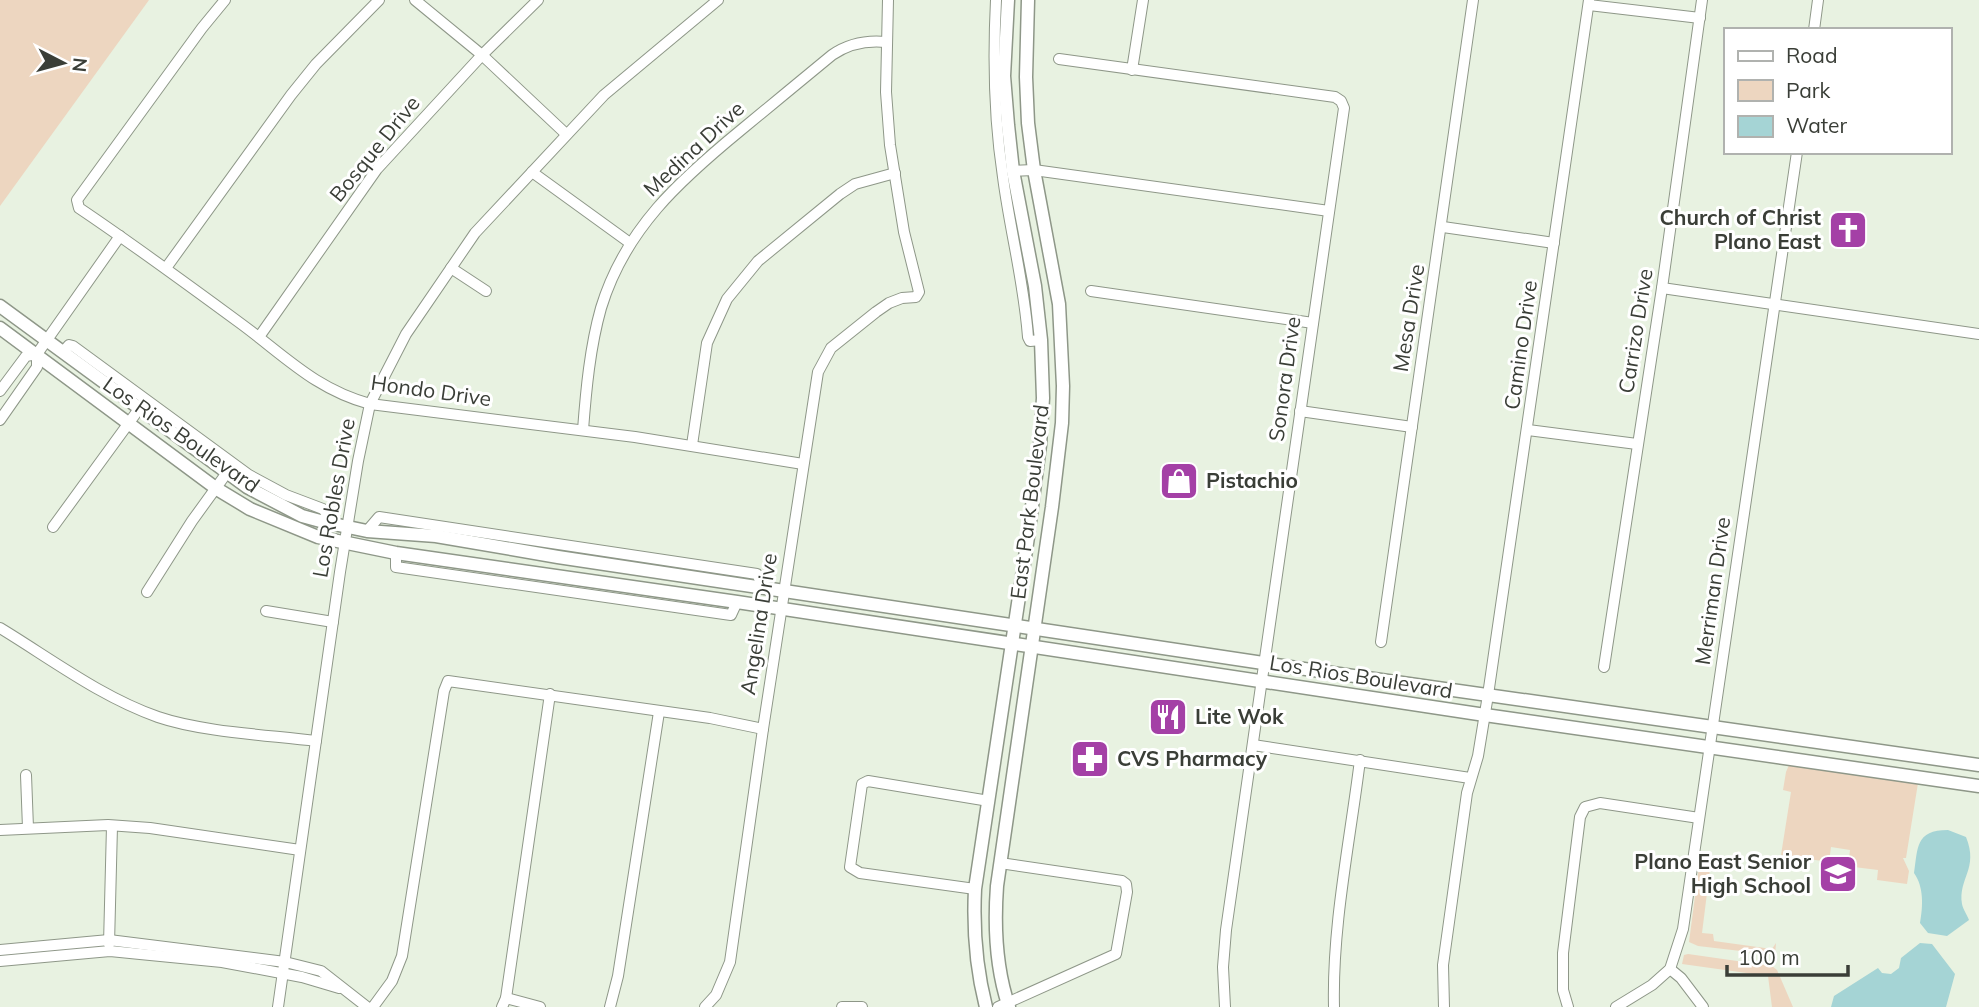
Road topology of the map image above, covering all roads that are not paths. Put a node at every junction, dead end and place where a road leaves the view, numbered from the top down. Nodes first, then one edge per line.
1 (225, 0) edge
2 (379, 0) edge
3 (415, 0) edge
4 (538, 0) edge
5 (718, 0) edge
6 (888, 0) edge
7 (996, 0) edge
8 (1007, 0) edge
9 (1028, 0) edge
10 (1143, 0) edge
11 (1473, 0) edge
12 (1702, 0) edge
13 (1818, 0) edge
14 (1589, 3) edge
15 (1700, 18) junction
16 (1814, 28) edge
17 (886, 42) junction
18 (482, 55) junction
19 (1059, 59) dead end
20 (1132, 70) junction
21 (566, 134) junction
22 (1797, 154) edge
23 (1034, 170) junction
24 (1013, 171) junction
25 (531, 172) junction
26 (895, 173) junction
27 (1329, 211) junction
28 (1443, 227) junction
29 (120, 236) junction
30 (630, 243) junction
31 (1554, 243) junction
32 (166, 268) junction
33 (451, 268) junction
34 (1662, 288) junction
35 (486, 291) dead end
36 (1091, 291) dead end
37 (1775, 305) junction
38 (0, 306) edge
39 (1313, 323) junction
40 (0, 328) edge
41 (1979, 334) edge
42 (259, 337) junction
43 (46, 340) junction
44 (1041, 341) junction
45 (63, 352) junction
46 (37, 354) junction
47 (0, 391) edge
48 (370, 404) junction
49 (139, 410) junction
50 (1300, 411) junction
51 (0, 420) edge
52 (129, 423) junction
53 (1041, 423) junction
54 (1062, 423) junction
55 (1412, 428) junction
56 (583, 430) junction
57 (1528, 430) junction
58 (1637, 444) junction
59 (692, 445) junction
60 (803, 464) junction
61 (226, 474) junction
62 (217, 489) junction
63 (324, 522) junction
64 (52, 527) dead end
65 (347, 527) junction
66 (345, 544) junction
67 (784, 590) junction
68 (147, 592) dead end
69 (888, 606) junction
70 (781, 609) junction
71 (266, 611) dead end
72 (333, 622) junction
73 (882, 624) junction
74 (1015, 624) junction
75 (1034, 627) junction
76 (0, 628) edge
77 (1381, 642) dead end
78 (1011, 644) junction
79 (1169, 647) junction
80 (1031, 648) junction
81 (1263, 663) junction
82 (1166, 667) junction
83 (1604, 667) dead end
84 (1261, 681) junction
85 (550, 694) junction
86 (1488, 695) junction
87 (659, 712) junction
88 (1485, 715) junction
89 (1712, 727) junction
90 (763, 729) junction
91 (316, 741) junction
92 (1253, 745) junction
93 (1835, 745) junction
94 (1710, 748) junction
95 (1915, 756) junction
96 (1782, 758) junction
97 (1360, 760) junction
98 (1979, 765) edge
99 (26, 775) dead end
100 (1913, 776) junction
101 (1470, 778) junction
102 (1979, 786) edge
103 (989, 801) junction
104 (1008, 803) junction
105 (1699, 818) junction
106 (112, 826) junction
107 (28, 828) junction
108 (0, 830) edge
109 (300, 850) junction
110 (1000, 863) junction
111 (975, 889) junction
112 (109, 946) junction
113 (0, 950) edge
114 (0, 961) edge
115 (285, 962) junction
116 (1670, 969) junction
117 (283, 974) junction
118 (343, 989) junction
119 (504, 1002) edge
120 (1004, 1005) edge
121 (278, 1007) edge
122 (367, 1007) edge
123 (373, 1007) edge
124 (540, 1007) edge
125 (610, 1007) edge
126 (705, 1007) edge
127 (842, 1007) edge
128 (862, 1007) edge
129 (986, 1007) edge
130 (1225, 1007) edge
131 (1334, 1007) edge
132 (1444, 1007) edge
133 (1568, 1007) edge
134 (1616, 1007) edge
135 (1703, 1007) edge

1 - 29 street, Hondo Drive
2 - 32 street
3 - 18 street
4 - 18 street, Bosque Drive
5 - 21 street, Los Robles Drive
6 - 17 street
7 - 44 street
8 - 24 main road, East Park Boulevard
9 - 23 main road, East Park Boulevard
10 - 20 street
11 - 28 street, Mesa Drive
12 - 15 street, Carrizo Drive
13 - 16 street
14 - 15 street
14 - 31 street, Camino Drive
15 - 34 street, Carrizo Drive
17 - 26 street
17 - 30 street, Medina Drive
18 - 21 street
18 - 42 street, Bosque Drive
19 - 20 street
20 - 27 street, Sonora Drive
21 - 25 street, Los Robles Drive
22 - 37 street, Merriman Drive
23 - 24 street
23 - 27 street
23 - 54 main road, East Park Boulevard
24 - 44 main road, East Park Boulevard
25 - 30 street
25 - 33 street, Los Robles Drive
26 - 59 street
26 - 60 street, Angelina Drive
27 - 39 street, Sonora Drive
28 - 31 street
28 - 55 street, Mesa Drive
29 - 32 street, Hondo Drive
29 - 43 street
30 - 56 street, Medina Drive
31 - 57 street, Camino Drive
32 - 42 street, Hondo Drive
33 - 35 street
33 - 48 street, Los Robles Drive
34 - 37 street
34 - 58 street, Carrizo Drive
36 - 39 street
37 - 41 street
37 - 89 street, Merriman Drive
38 - 43 main road, Los Rios Boulevard
39 - 50 street, Sonora Drive
40 - 46 main road, Los Rios Boulevard
42 - 48 street, Hondo Drive
43 - 45 main road, Los Rios Boulevard
43 - 46 street
44 - 53 main road, East Park Boulevard
45 - 49 main road, Los Rios Boulevard
45 - 63 street, Los Rios Boulevard
46 - 47 street
46 - 51 street
46 - 52 main road, Los Rios Boulevard
48 - 56 street, Hondo Drive
48 - 65 street, Los Robles Drive
49 - 52 street
49 - 61 main road, Los Rios Boulevard
50 - 55 street
50 - 81 street, Sonora Drive
52 - 62 main road, Los Rios Boulevard
52 - 64 street
53 - 54 main road
53 - 74 main road, East Park Boulevard
54 - 75 main road, East Park Boulevard
55 - 77 street, Mesa Drive
56 - 59 street, Hondo Drive
57 - 58 street
57 - 86 street, Camino Drive
58 - 83 street, Carrizo Drive
59 - 60 street, Hondo Drive
60 - 67 street, Angelina Drive
61 - 62 street
61 - 63 main road, Los Rios Boulevard
62 - 66 main road, Los Rios Boulevard
62 - 68 street
63 - 65 main road, Los Rios Boulevard
65 - 66 street, Los Robles Drive
65 - 67 main road, Los Rios Boulevard
66 - 70 main road, Los Rios Boulevard
66 - 72 street, Los Robles Drive
67 - 69 main road, Los Rios Boulevard
67 - 70 street, Angelina Drive
69 - 73 main road
69 - 74 main road, Los Rios Boulevard
70 - 73 main road, Los Rios Boulevard
70 - 90 street, Angelina Drive
71 - 72 street
72 - 91 street, Los Robles Drive
73 - 78 main road, Los Rios Boulevard
74 - 75 main road, Los Rios Boulevard
74 - 78 main road, East Park Boulevard
75 - 79 main road, Los Rios Boulevard
75 - 80 main road, East Park Boulevard
76 - 91 street
78 - 80 main road, Los Rios Boulevard
78 - 103 main road, East Park Boulevard
79 - 81 main road, Los Rios Boulevard
79 - 82 main road
80 - 82 main road, Los Rios Boulevard
80 - 104 main road, East Park Boulevard
81 - 84 street, Sonora Drive
81 - 86 main road, Los Rios Boulevard
82 - 84 main road, Los Rios Boulevard
84 - 88 main road, Los Rios Boulevard
84 - 92 street, Sonora Drive
85 - 87 street
85 - 119 street
85 - 123 street
86 - 88 street, Camino Drive
86 - 89 main road, Los Rios Boulevard
87 - 90 street
87 - 125 street
88 - 94 main road, Los Rios Boulevard
88 - 101 street, Camino Drive
89 - 93 main road, Los Rios Boulevard
89 - 94 street, Merriman Drive
90 - 126 street, Angelina Drive
91 - 109 street, Los Robles Drive
92 - 97 street
92 - 130 street, Sonora Drive
93 - 95 main road, Los Rios Boulevard
93 - 96 main road
94 - 96 main road, Los Rios Boulevard
94 - 105 street, Merriman Drive
95 - 98 main road, Los Rios Boulevard
95 - 100 main road
96 - 100 main road, Los Rios Boulevard
97 - 101 street
97 - 131 street
99 - 107 street
100 - 102 main road, Los Rios Boulevard
101 - 132 street, Camino Drive
103 - 104 main road
103 - 111 main road, East Park Boulevard
103 - 111 street
104 - 110 main road, East Park Boulevard
105 - 116 street, Merriman Drive
105 - 133 street
106 - 107 street
106 - 109 street
106 - 112 street
107 - 108 street
109 - 115 street, Los Robles Drive
110 - 120 main road, East Park Boulevard
110 - 120 street
111 - 129 main road, East Park Boulevard
112 - 113 street
112 - 114 street
112 - 115 street
112 - 117 street
115 - 117 street, Los Robles Drive
115 - 118 street
116 - 134 street
116 - 135 street
117 - 118 street
117 - 121 street, Los Robles Drive
118 - 122 street
119 - 124 street
127 - 128 street

